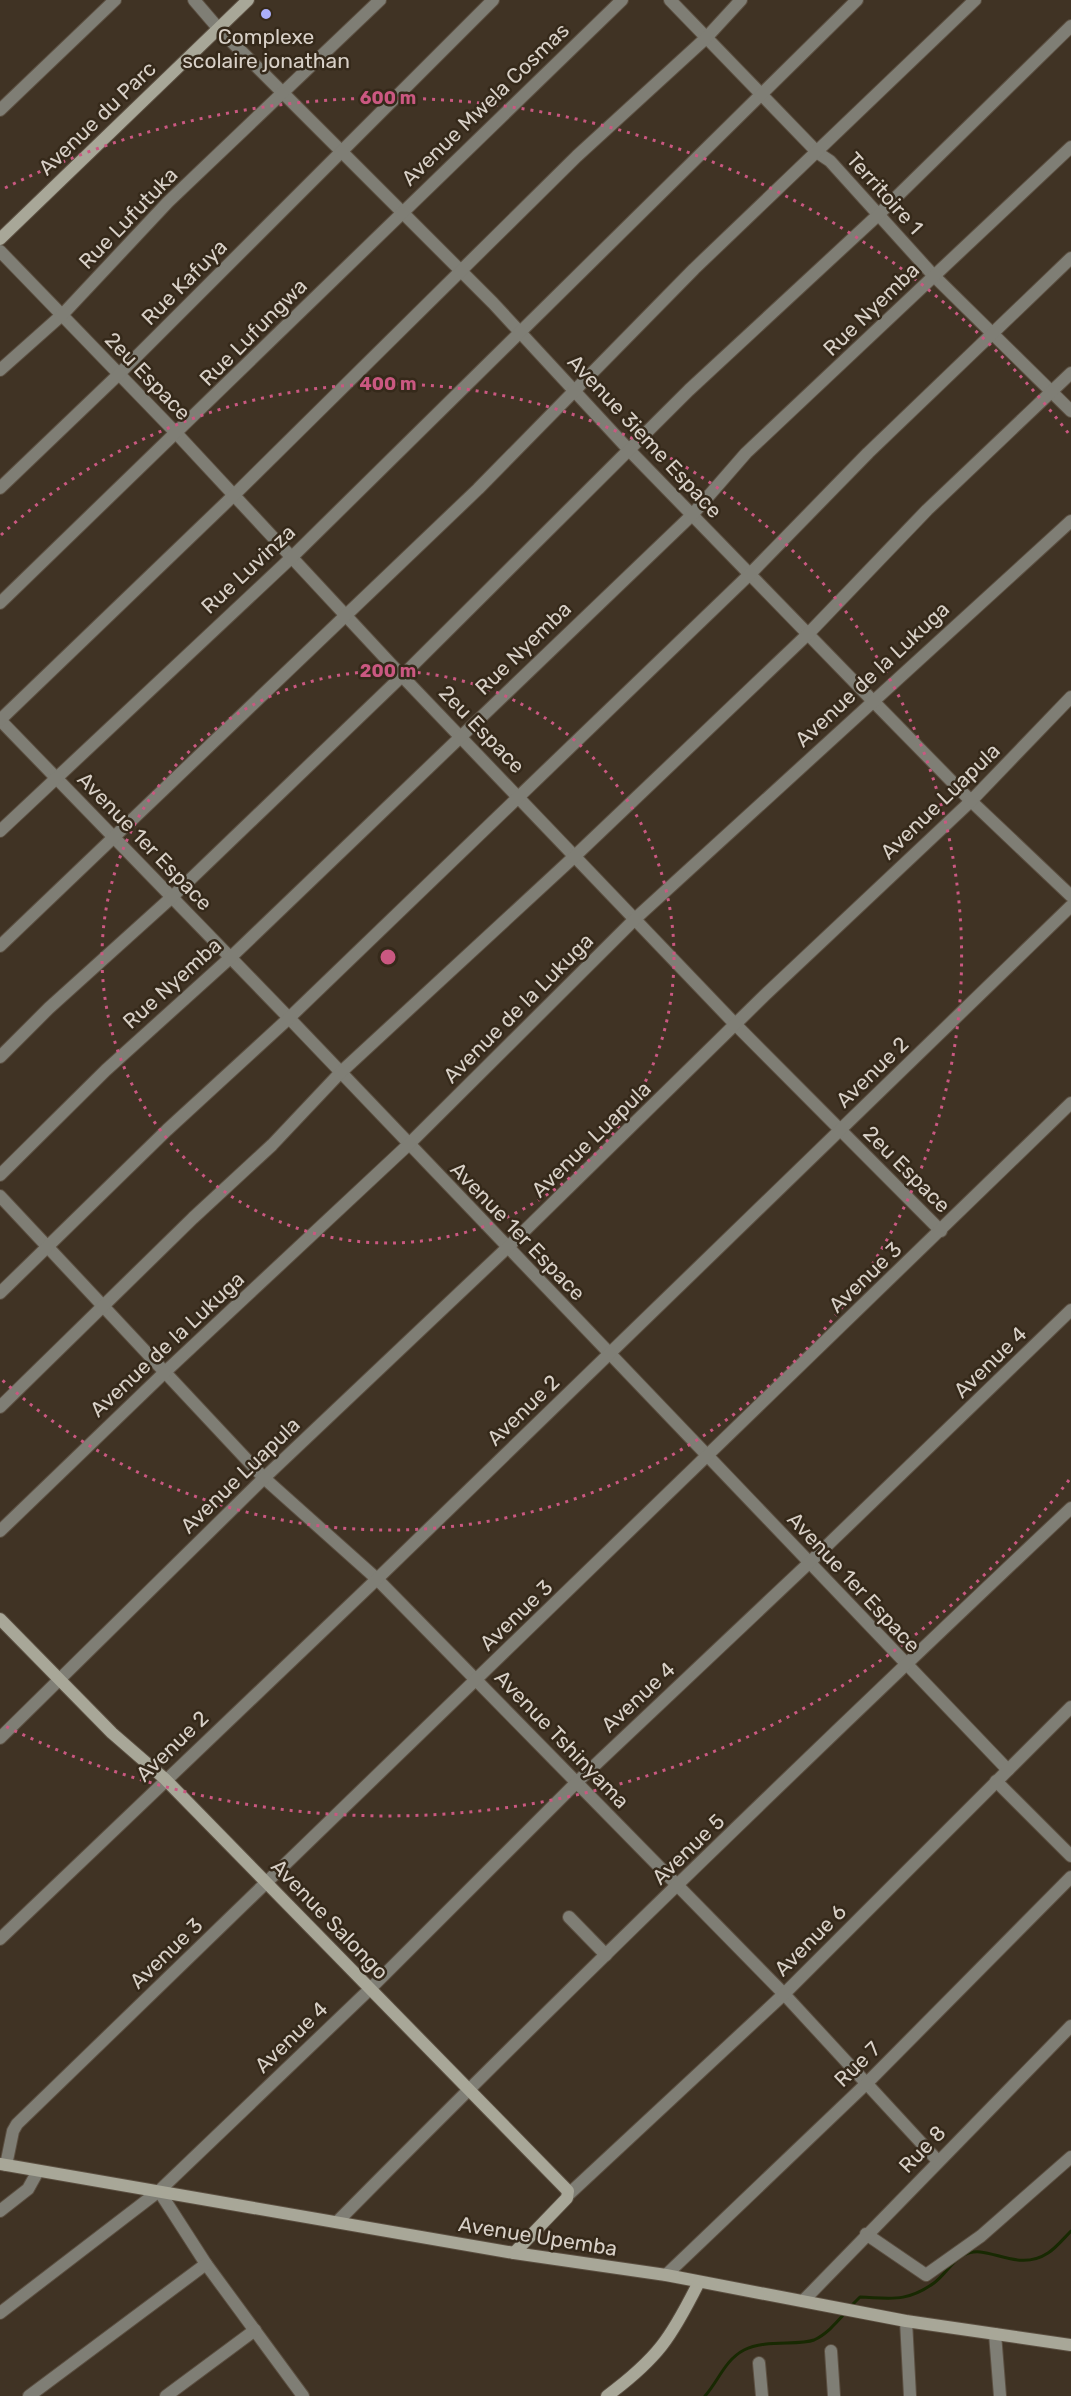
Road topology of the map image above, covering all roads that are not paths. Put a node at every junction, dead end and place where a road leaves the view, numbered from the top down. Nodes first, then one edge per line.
1 (115, 0) edge
2 (194, 0) edge
3 (248, 0) edge
4 (380, 0) edge
5 (493, 0) edge
6 (622, 0) edge
7 (670, 0) edge
8 (741, 0) edge
9 (857, 0) edge
10 (975, 0) edge
11 (1071, 26) edge
12 (218, 28) junction
13 (706, 38) junction
14 (284, 93) junction
15 (761, 95) junction
16 (0, 110) edge
17 (1071, 147) edge
18 (342, 151) junction
19 (818, 153) junction
20 (402, 211) junction
21 (878, 215) junction
22 (0, 239) edge
23 (0, 251) edge
24 (1071, 258) edge
25 (458, 271) junction
26 (933, 275) junction
27 (63, 314) junction
28 (519, 331) junction
29 (992, 334) junction
30 (0, 370) edge
31 (1071, 373) edge
32 (118, 375) junction
33 (574, 390) junction
34 (1051, 392) junction
35 (1071, 411) edge
36 (177, 434) junction
37 (629, 450) junction
38 (0, 488) edge
39 (234, 495) junction
40 (692, 515) junction
41 (1071, 521) edge
42 (292, 557) junction
43 (750, 574) junction
44 (0, 603) edge
45 (346, 615) junction
46 (808, 633) junction
47 (402, 676) junction
48 (1071, 698) edge
49 (872, 700) junction
50 (0, 720) edge
51 (461, 734) junction
52 (58, 778) junction
53 (519, 795) junction
54 (971, 801) junction
55 (0, 831) edge
56 (115, 837) junction
57 (576, 855) junction
58 (1071, 896) edge
59 (172, 897) junction
60 (1071, 906) edge
61 (636, 918) junction
62 (0, 946) edge
63 (230, 958) junction
64 (289, 1018) junction
65 (735, 1024) junction
66 (0, 1057) edge
67 (340, 1074) junction
68 (1071, 1103) edge
69 (840, 1131) junction
70 (408, 1145) junction
71 (0, 1174) edge
72 (0, 1196) edge
73 (941, 1231) junction
74 (48, 1247) junction
75 (508, 1247) junction
76 (0, 1293) edge
77 (104, 1307) junction
78 (1071, 1310) edge
79 (609, 1354) junction
80 (164, 1373) junction
81 (0, 1407) edge
82 (708, 1457) junction
83 (264, 1478) junction
84 (1071, 1508) edge
85 (0, 1531) edge
86 (810, 1562) junction
87 (378, 1579) junction
88 (0, 1619) edge
89 (904, 1665) junction
90 (477, 1679) junction
91 (59, 1681) junction
92 (1071, 1707) edge
93 (0, 1738) edge
94 (1008, 1770) junction
95 (165, 1779) junction
96 (996, 1781) junction
97 (577, 1782) junction
98 (1071, 1856) edge
99 (1071, 1878) edge
100 (267, 1883) junction
101 (677, 1888) junction
102 (569, 1917) dead end
103 (0, 1938) edge
104 (606, 1955) junction
105 (370, 1988) junction
106 (784, 1994) junction
107 (1071, 2026) edge
108 (867, 2083) junction
109 (469, 2089) junction
110 (1071, 2157) edge
111 (938, 2161) junction
112 (3, 2164) edge
113 (38, 2171) junction
114 (159, 2191) junction
115 (569, 2194) junction
116 (0, 2211) edge
117 (337, 2222) junction
118 (867, 2234) junction
119 (514, 2253) junction
120 (206, 2264) junction
121 (666, 2275) junction
122 (699, 2282) junction
123 (803, 2301) junction
124 (0, 2313) edge
125 (906, 2321) junction
126 (255, 2330) junction
127 (995, 2334) junction
128 (1071, 2345) edge
129 (831, 2350) dead end
130 (759, 2363) dead end
131 (28, 2396) edge
132 (166, 2396) edge
133 (303, 2396) edge
134 (607, 2396) edge
135 (762, 2396) edge
136 (834, 2396) edge
137 (910, 2396) edge
138 (1000, 2396) edge

1 - 16 street
2 - 12 street, Avenue 3ieme Espace
3 - 12 street, Avenue du Parc
4 - 14 street, Rue Lufutuka
5 - 18 street, Rue Kafuya
6 - 20 street, Avenue Mwela Cosmas
7 - 13 street, Territoire 1
8 - 13 street
9 - 15 street, Rue Luvinza
10 - 19 street
11 - 21 street
12 - 14 street, Avenue 3ieme Espace
12 - 22 street, Avenue du Parc
13 - 15 street, Territoire 1
13 - 25 street
14 - 18 street, Avenue 3ieme Espace
14 - 27 street, Rue Lufutuka
15 - 19 street, Territoire 1
15 - 28 street, Rue Luvinza
17 - 26 street, Rue Nyemba
18 - 20 street, Avenue 3ieme Espace
18 - 32 street, Rue Kafuya
19 - 21 street, Territoire 1
19 - 33 street
20 - 25 street, Avenue 3ieme Espace
20 - 36 street, Rue Lufungwa
21 - 26 street, Territoire 1
21 - 37 street
23 - 27 street, 2eu Espace
24 - 29 street
25 - 28 street, Avenue 3ieme Espace
25 - 39 street
26 - 29 street, Territoire 1
26 - 40 street, Rue Nyemba
27 - 30 street, Rue Lufutuka
27 - 32 street, 2eu Espace
28 - 33 street, Avenue 3ieme Espace
28 - 42 street, Rue Luvinza
29 - 34 street, Territoire 1
29 - 43 street
31 - 34 street
32 - 36 street, 2eu Espace
32 - 38 street, Rue Kafuya
33 - 37 street, Avenue 3ieme Espace
33 - 45 street
34 - 35 street, Territoire 1
34 - 46 street
36 - 39 street, 2eu Espace
36 - 44 street, Rue Lufungwa
37 - 40 street, Avenue 3ieme Espace
37 - 47 street
39 - 42 street, 2eu Espace
39 - 50 street
40 - 43 street, Avenue 3ieme Espace
40 - 51 street, Rue Nyemba
41 - 49 street, Avenue de la Lukuga
42 - 45 street, 2eu Espace
42 - 52 street, Rue Luvinza
43 - 46 street, Avenue 3ieme Espace
43 - 53 street
45 - 47 street, 2eu Espace
45 - 56 street
46 - 49 street, Avenue 3ieme Espace
46 - 57 street
47 - 51 street, 2eu Espace
47 - 59 street
48 - 54 street, Avenue Luapula
49 - 54 street, Avenue 3ieme Espace
49 - 61 street, Avenue de la Lukuga
50 - 52 street, Avenue 1er Espace
51 - 53 street, 2eu Espace
51 - 63 street, Rue Nyemba
52 - 55 street, Rue Luvinza
52 - 56 street, Avenue 1er Espace
53 - 57 street, 2eu Espace
53 - 64 street
54 - 58 street, Avenue 3ieme Espace
54 - 65 street, Avenue Luapula
56 - 59 street, Avenue 1er Espace
56 - 62 street
57 - 61 street, 2eu Espace
57 - 67 street
59 - 63 street, Avenue 1er Espace
59 - 66 street
60 - 69 street, Avenue 2
61 - 65 street, 2eu Espace
61 - 70 street, Avenue de la Lukuga
63 - 64 street, Avenue 1er Espace
63 - 71 street, Rue Nyemba
64 - 67 street, Avenue 1er Espace
64 - 74 street
65 - 69 street, 2eu Espace
65 - 75 street, Avenue Luapula
67 - 70 street, Avenue 1er Espace
67 - 77 street
68 - 73 street, Avenue 3
69 - 73 street, 2eu Espace
69 - 79 street, Avenue 2
70 - 75 street, Avenue 1er Espace
70 - 80 street, Avenue de la Lukuga
72 - 74 street, Avenue Tshinyama
73 - 82 street, Avenue 3
74 - 76 street
74 - 77 street, Avenue Tshinyama
75 - 79 street, Avenue 1er Espace
75 - 83 street, Avenue Luapula
77 - 80 street, Avenue Tshinyama
77 - 81 street
78 - 86 street, Avenue 4
79 - 82 street, Avenue 1er Espace
79 - 87 street, Avenue 2
80 - 83 street, Avenue Tshinyama
80 - 85 street, Avenue de la Lukuga
82 - 86 street, Avenue 1er Espace
82 - 90 street, Avenue 3
83 - 87 street, Avenue Tshinyama
83 - 91 street, Avenue Luapula
84 - 89 street, Avenue 5
86 - 89 street, Avenue 1er Espace
86 - 97 street, Avenue 4
87 - 90 street, Avenue Tshinyama
87 - 95 street, Avenue 2
88 - 91 street, Avenue Salongo
89 - 94 street, Avenue 1er Espace
89 - 101 street, Avenue 5
90 - 97 street, Avenue Tshinyama
90 - 100 street, Avenue 3
91 - 93 street, Avenue Luapula
91 - 95 street, Avenue Salongo
92 - 94 street, Avenue 6
94 - 96 street, Avenue 6
95 - 100 street, Avenue Salongo
95 - 103 street, Avenue 2
96 - 98 street
96 - 106 street, Avenue 6
97 - 101 street, Avenue Tshinyama
97 - 105 street, Avenue 4
99 - 108 street, Rue 7
100 - 105 street, Avenue Salongo
100 - 112 street, Avenue 3
101 - 104 street, Avenue 5
101 - 106 street, Avenue Tshinyama
102 - 104 street
104 - 109 street, Avenue 5
105 - 109 street, Avenue Salongo
105 - 114 street, Avenue 4
106 - 108 street, Avenue Tshinyama
106 - 115 street, Avenue 6
107 - 111 street, Rue 8
108 - 111 street, Avenue Tshinyama
108 - 121 street, Rue 7
109 - 115 street, Avenue Salongo
109 - 117 street, Avenue 5
110 - 118 street
111 - 118 street, Rue 8
112 - 113 street, Avenue Upemba
113 - 114 street, Avenue Upemba
113 - 116 street
114 - 117 street, Avenue Upemba
114 - 120 street
114 - 124 street, Avenue 4
115 - 119 street
117 - 119 street, Avenue Upemba
118 - 123 street, Rue 8
119 - 121 street, Avenue Upemba
120 - 126 street
120 - 131 street
121 - 122 street, Avenue Upemba
122 - 123 street, Avenue Upemba
122 - 134 street
123 - 125 street, Avenue Upemba
125 - 127 street, Avenue Upemba
125 - 137 street
126 - 132 street
126 - 133 street
127 - 128 street, Avenue Upemba
127 - 138 street
129 - 136 street
130 - 135 street

